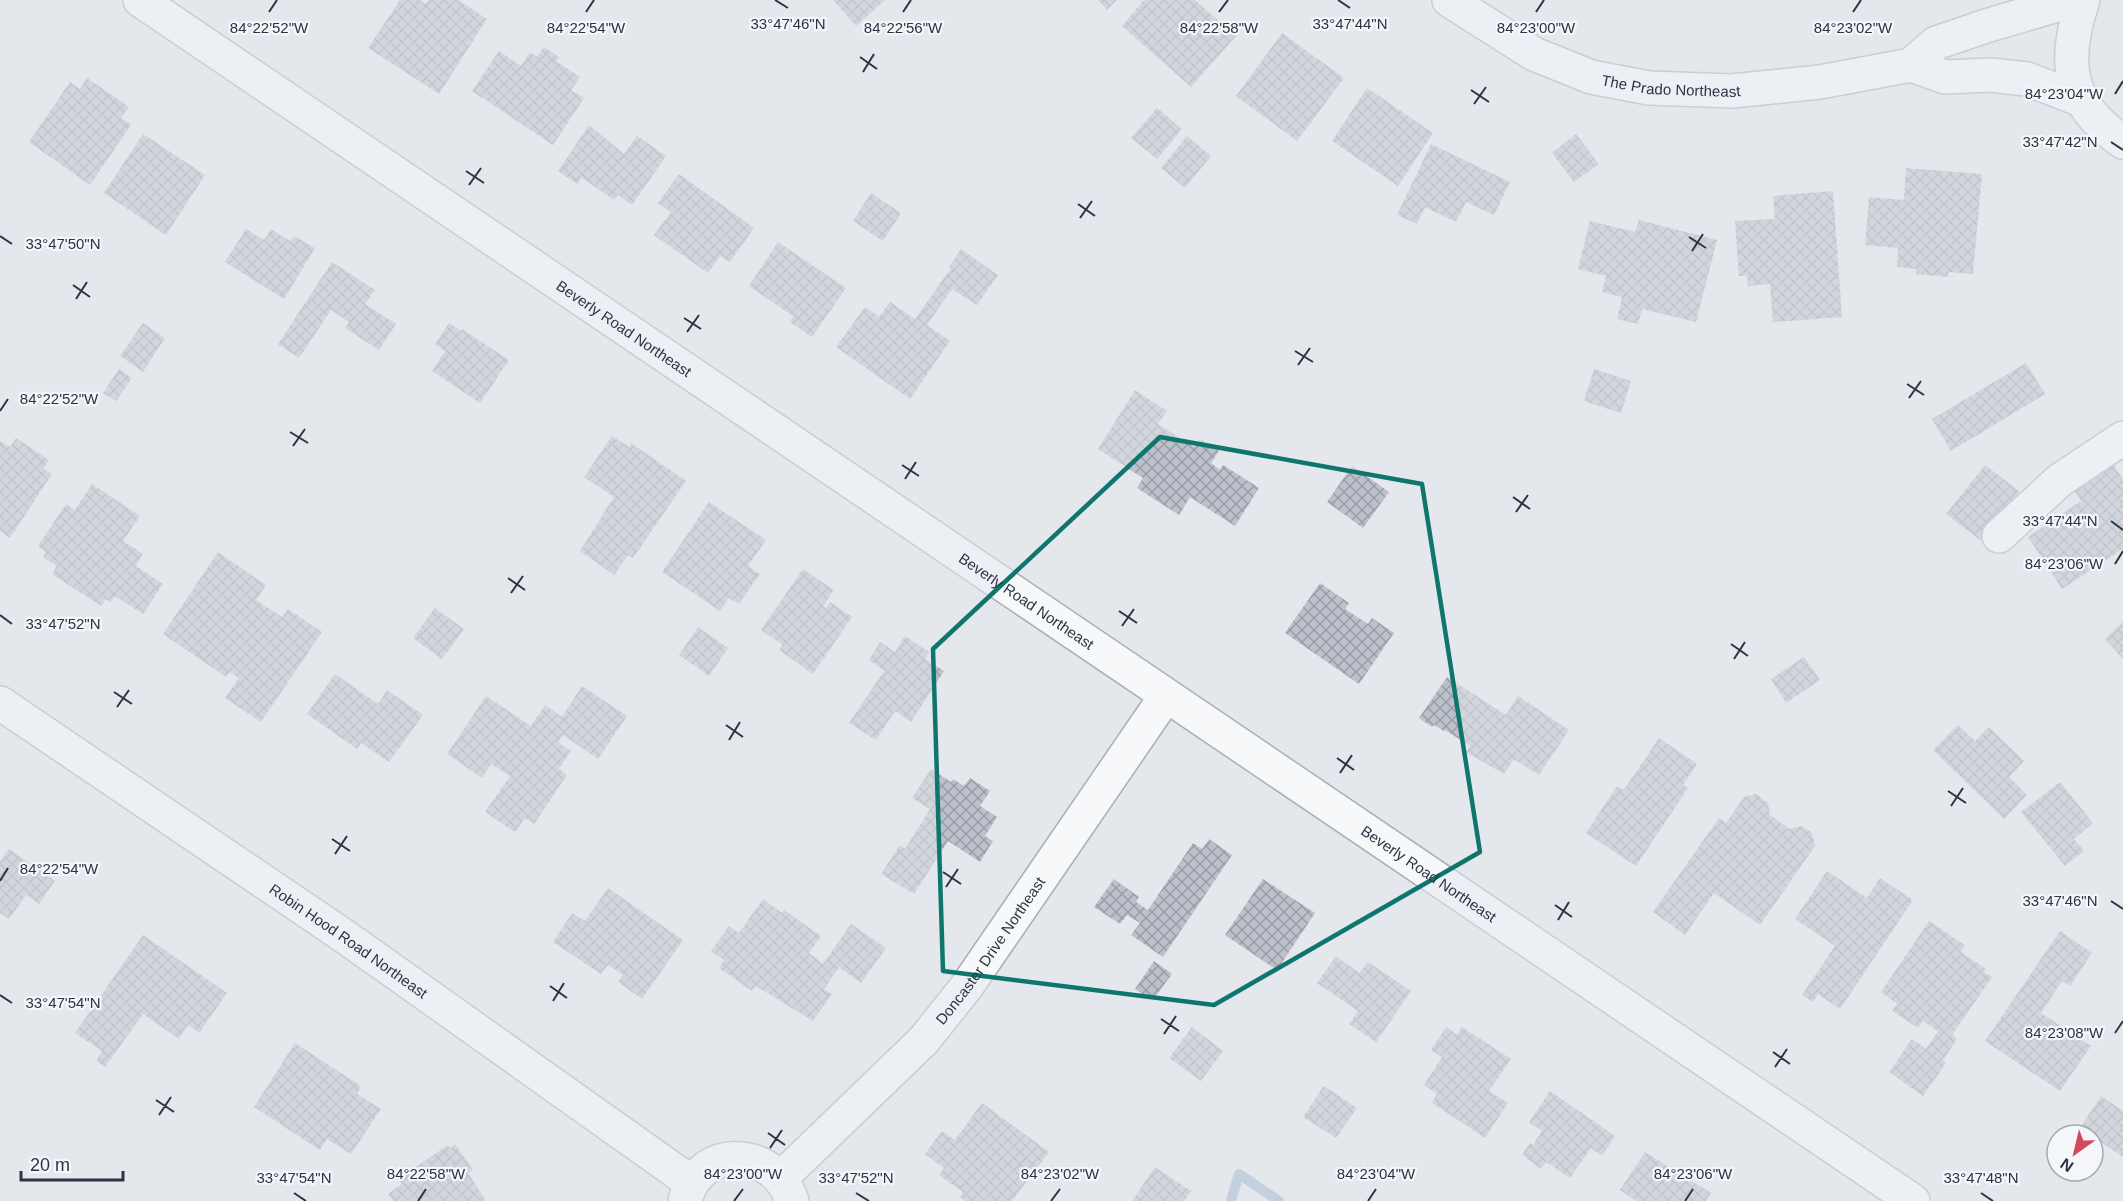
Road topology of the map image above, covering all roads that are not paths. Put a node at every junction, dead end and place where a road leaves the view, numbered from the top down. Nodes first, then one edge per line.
1 (140, 0) edge
2 (1449, 0) edge
3 (2074, 0) edge
4 (2083, 0) edge
5 (1911, 65) junction
6 (2079, 99) junction
7 (2123, 142) edge
8 (2123, 438) edge
9 (1999, 536) dead end
10 (1166, 696) junction
11 (0, 703) edge
12 (787, 1189) edge
13 (689, 1192) edge
14 (1913, 1201) edge

1 - 10 street, Beverly Road Northeast
2 - 5 street, The Prado Northeast
3 - 5 street
4 - 6 street
5 - 6 street
6 - 7 street
8 - 9 street
10 - 12 street, Doncaster Drive Northeast
10 - 14 street, Beverly Road Northeast
11 - 13 street, Robin Hood Road Northeast
12 - 13 street

